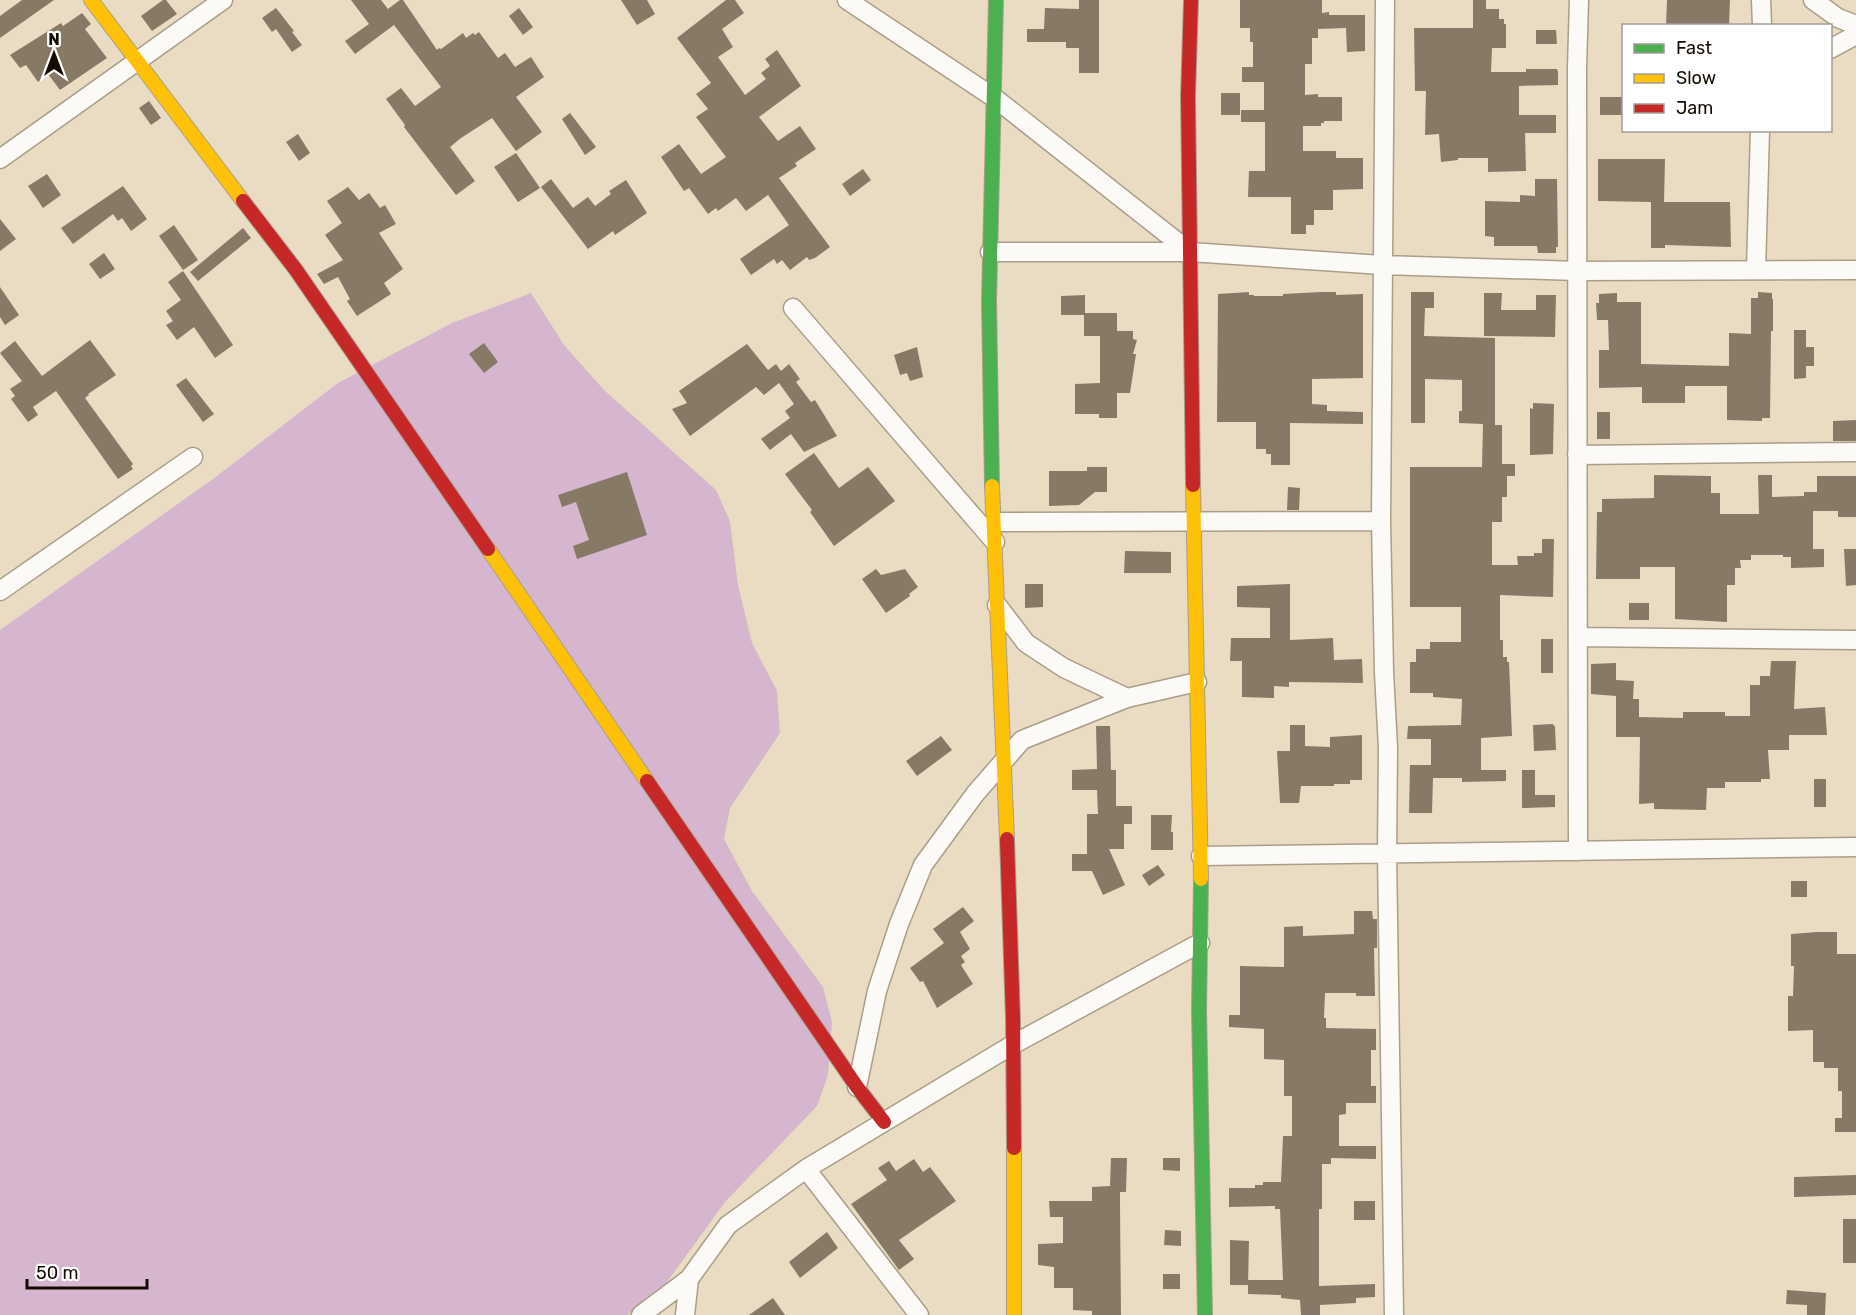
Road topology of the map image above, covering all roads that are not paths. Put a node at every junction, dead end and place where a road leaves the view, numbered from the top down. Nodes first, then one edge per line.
1 (91, 0) edge
2 (223, 0) edge
3 (847, 0) edge
4 (996, 0) edge
5 (1191, 0) edge
6 (1385, 0) edge
7 (1579, 0) edge
8 (1761, 0) edge
9 (1813, 0) edge
10 (1762, 24) edge
11 (1856, 25) edge
12 (1856, 35) edge
13 (1832, 48) edge
14 (137, 60) junction
15 (996, 99) junction
16 (1760, 132) edge
17 (0, 159) edge
18 (990, 252) junction
19 (1190, 252) junction
20 (1382, 265) junction
21 (1756, 270) junction
22 (1856, 270) edge
23 (1577, 271) junction
24 (793, 308) dead end
25 (1856, 452) edge
26 (1577, 455) junction
27 (193, 457) dead end
28 (1193, 520) junction
29 (1381, 520) junction
30 (994, 522) junction
31 (995, 542) junction
32 (0, 591) edge
33 (997, 605) junction
34 (1578, 637) junction
35 (1856, 640) edge
36 (1197, 682) junction
37 (1127, 698) junction
38 (1004, 761) junction
39 (1856, 847) edge
40 (1578, 851) junction
41 (1387, 853) junction
42 (1201, 856) junction
43 (1200, 943) junction
44 (1014, 1044) junction
45 (856, 1087) junction
46 (884, 1122) junction
47 (806, 1169) junction
48 (689, 1279) junction
49 (640, 1315) edge
50 (685, 1315) edge
51 (919, 1315) edge
52 (1014, 1315) edge
53 (1205, 1315) edge
54 (1394, 1315) edge

1 - 14 street
2 - 14 street
3 - 15 street
4 - 15 street
5 - 19 street
6 - 20 street
7 - 23 street
8 - 10 street
9 - 11 street
12 - 13 street
14 - 17 street
14 - 45 street
15 - 18 street
15 - 19 street
16 - 21 street
18 - 19 street
18 - 30 street
19 - 20 street
19 - 28 street
20 - 23 street
20 - 29 street
21 - 22 street
21 - 23 street
23 - 26 street
24 - 31 street
25 - 26 street
26 - 34 street
27 - 32 street
28 - 29 street
28 - 30 street
28 - 36 street
29 - 41 street
30 - 31 street
31 - 33 street
33 - 37 street
33 - 38 street
34 - 35 street
34 - 40 street
36 - 37 street
36 - 42 street
37 - 38 street
38 - 44 street
38 - 45 street
39 - 40 street
40 - 41 street
41 - 42 street
41 - 54 street
42 - 43 street
43 - 44 street
43 - 53 street
44 - 46 street
44 - 52 street
45 - 46 street
46 - 47 street
47 - 48 street
47 - 51 street
48 - 49 street
48 - 50 street

